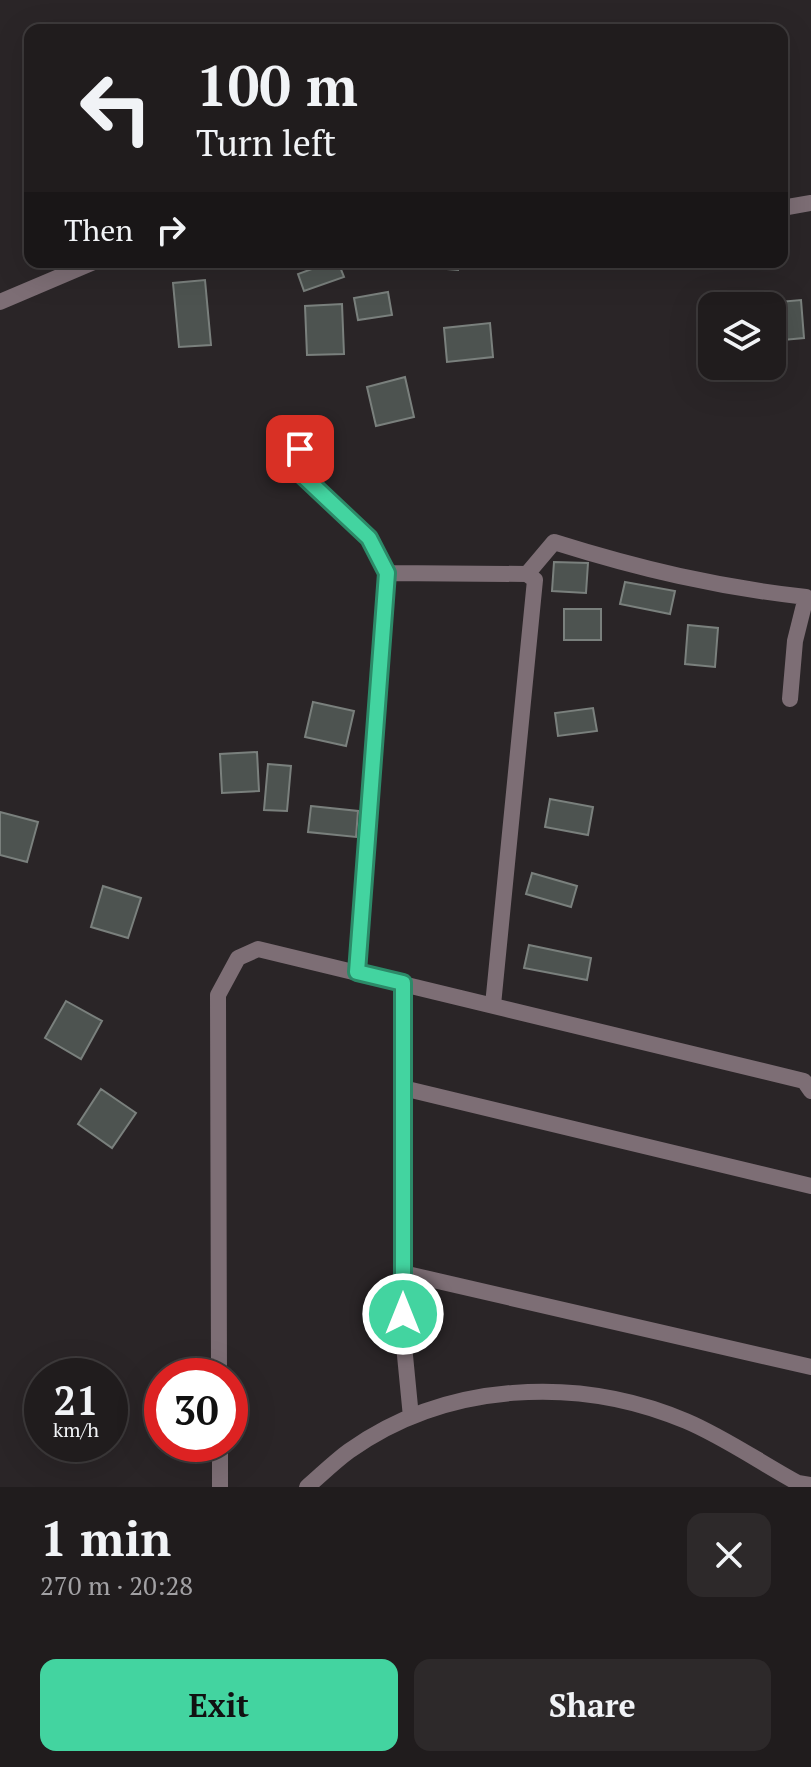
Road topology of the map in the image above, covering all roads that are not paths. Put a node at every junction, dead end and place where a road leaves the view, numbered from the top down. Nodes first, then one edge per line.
1 (811, 203) edge
2 (788, 207) edge
3 (80, 268) edge
4 (0, 302) edge
5 (300, 425) dead end
6 (387, 573) junction
7 (527, 574) junction
8 (790, 699) dead end
9 (357, 972) junction
10 (403, 983) junction
11 (493, 1005) junction
12 (403, 1088) junction
13 (811, 1091) edge
14 (811, 1186) edge
15 (403, 1273) junction
16 (219, 1358) edge
17 (811, 1367) edge
18 (411, 1417) junction
19 (220, 1462) edge
20 (811, 1485) edge
21 (220, 1487) edge
22 (307, 1487) edge

1 - 2 street
3 - 4 street
5 - 6 street
6 - 7 street
6 - 9 street
7 - 8 street
7 - 11 street
9 - 10 street
9 - 16 street
10 - 11 street
10 - 12 street
11 - 13 street
12 - 14 street
12 - 15 street
15 - 17 street
15 - 18 street
18 - 20 street
18 - 22 street
19 - 21 street

